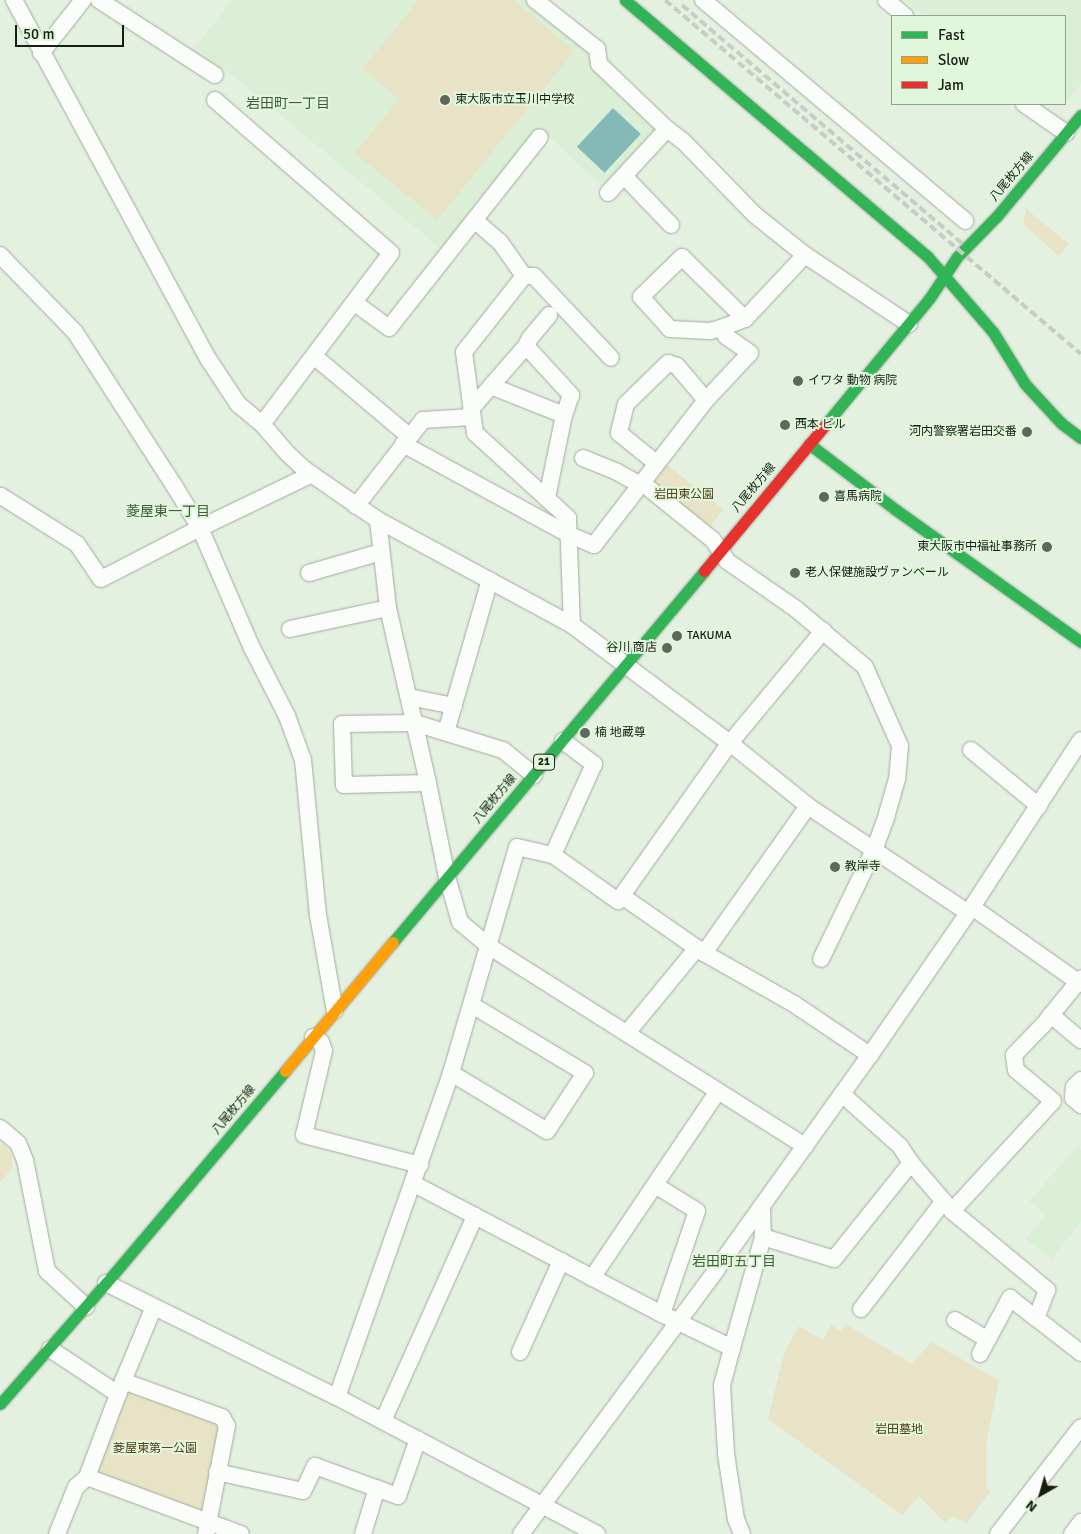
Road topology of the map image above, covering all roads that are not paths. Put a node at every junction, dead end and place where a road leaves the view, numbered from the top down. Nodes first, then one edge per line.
1 (14, 0) edge
2 (83, 0) edge
3 (100, 0) edge
4 (535, 0) edge
5 (626, 0) edge
6 (703, 0) edge
7 (886, 0) edge
8 (904, 15) edge
9 (42, 53) junction
10 (214, 75) dead end
11 (214, 100) dead end
12 (1027, 105) edge
13 (1076, 123) edge
14 (667, 129) junction
15 (540, 136) dead end
16 (624, 176) junction
17 (608, 192) dead end
18 (965, 221) dead end
19 (479, 224) dead end
20 (671, 225) dead end
21 (0, 255) edge
22 (805, 255) junction
23 (945, 275) junction
24 (524, 276) junction
25 (355, 303) junction
26 (549, 315) dead end
27 (745, 320) junction
28 (909, 324) junction
29 (721, 328) junction
30 (526, 346) junction
31 (314, 356) junction
32 (611, 358) dead end
33 (491, 386) junction
34 (706, 400) junction
35 (472, 413) junction
36 (564, 415) junction
37 (262, 424) junction
38 (1081, 438) edge
39 (406, 440) junction
40 (809, 444) junction
41 (583, 458) dead end
42 (656, 463) junction
43 (312, 474) junction
44 (640, 483) junction
45 (0, 497) edge
46 (547, 498) junction
47 (356, 506) junction
48 (378, 520) junction
49 (200, 528) junction
50 (570, 535) junction
51 (720, 550) junction
52 (381, 552) junction
53 (309, 573) dead end
54 (490, 580) junction
55 (388, 608) junction
56 (572, 625) junction
57 (290, 628) dead end
58 (823, 631) junction
59 (1081, 642) edge
60 (626, 666) junction
61 (409, 697) junction
62 (454, 706) junction
63 (415, 722) junction
64 (446, 732) junction
65 (1081, 740) edge
66 (563, 741) junction
67 (730, 742) junction
68 (971, 750) dead end
69 (534, 774) junction
70 (428, 783) junction
71 (808, 806) junction
72 (1039, 806) junction
73 (874, 850) junction
74 (553, 855) junction
75 (447, 877) junction
76 (622, 896) junction
77 (970, 910) junction
78 (490, 947) junction
79 (700, 950) junction
80 (821, 959) dead end
81 (1080, 981) edge
82 (472, 1005) junction
83 (335, 1011) junction
84 (1051, 1015) junction
85 (627, 1033) junction
86 (313, 1037) junction
87 (1081, 1040) edge
88 (870, 1056) junction
89 (451, 1073) junction
90 (1081, 1080) edge
91 (718, 1091) junction
92 (842, 1094) junction
93 (1081, 1105) edge
94 (1, 1131) edge
95 (805, 1146) junction
96 (911, 1162) junction
97 (420, 1165) junction
98 (414, 1184) junction
99 (654, 1185) junction
100 (762, 1206) junction
101 (948, 1206) junction
102 (475, 1216) junction
103 (763, 1236) junction
104 (561, 1262) junction
105 (592, 1278) junction
106 (106, 1283) junction
107 (86, 1307) junction
108 (154, 1307) junction
109 (861, 1308) dead end
110 (662, 1314) junction
111 (1036, 1318) junction
112 (955, 1320) dead end
113 (676, 1322) junction
114 (732, 1348) junction
115 (50, 1349) junction
116 (520, 1352) dead end
117 (1081, 1353) edge
118 (120, 1388) junction
119 (337, 1397) junction
120 (0, 1404) edge
121 (383, 1421) junction
122 (1081, 1427) edge
123 (418, 1439) junction
124 (217, 1472) junction
125 (87, 1476) junction
126 (377, 1488) junction
127 (543, 1504) junction
128 (1081, 1522) edge
129 (208, 1528) edge
130 (61, 1533) edge
131 (241, 1534) edge
132 (363, 1534) edge
133 (521, 1534) edge
134 (597, 1534) edge
135 (742, 1534) edge
136 (998, 1534) edge
137 (1072, 1534) edge

1 - 9 street
2 - 9 street
3 - 10 street
4 - 14 street
5 - 23 main road
6 - 18 street
7 - 8 street
9 - 37 street
11 - 25 street
12 - 13 street
13 - 23 main road, 八尾枚方線 / 21
14 - 16 street
14 - 22 street
15 - 25 street
16 - 17 street
16 - 20 street
19 - 24 street
21 - 49 street
22 - 27 street
22 - 28 street
23 - 28 main road, 八尾枚方線 / 21
23 - 38 main road
24 - 32 street
24 - 35 street
25 - 31 street
26 - 30 street
27 - 29 street
27 - 29 street
28 - 40 main road, 八尾枚方線 / 21
29 - 34 street
30 - 33 street
30 - 36 street
31 - 37 street
31 - 39 street
33 - 35 street
33 - 36 street
34 - 42 street
34 - 42 street
35 - 39 street
35 - 46 street
36 - 46 street
37 - 43 street
39 - 47 street
39 - 50 street
40 - 51 main road, 八尾枚方線 / 21
40 - 59 main road
41 - 44 street
42 - 44 street
43 - 47 street
43 - 49 street
44 - 50 street
44 - 51 street
45 - 49 street
46 - 50 street
47 - 48 street
48 - 52 street
48 - 54 street
49 - 83 street
50 - 56 street
51 - 58 street
51 - 60 main road, 八尾枚方線 / 21
52 - 53 street
52 - 55 street
54 - 56 street
54 - 62 street
55 - 57 street
55 - 61 street
56 - 60 street
58 - 67 street
58 - 73 street
60 - 66 main road, 八尾枚方線 / 21
60 - 67 street
61 - 62 street
61 - 63 street
62 - 64 street
63 - 64 street
63 - 70 street
63 - 70 street
64 - 69 street
65 - 72 street
66 - 69 main road, 八尾枚方線 / 21
66 - 74 street
67 - 71 street
67 - 76 street
68 - 72 street
69 - 75 main road, 八尾枚方線 / 21
70 - 75 street
71 - 73 street
71 - 79 street
72 - 77 street
73 - 77 street
73 - 80 street
74 - 76 street
74 - 78 street
75 - 78 street
75 - 83 main road, 八尾枚方線 / 21
76 - 79 street
77 - 81 street
77 - 88 street
78 - 82 street
78 - 85 street
79 - 85 street
79 - 88 street
81 - 84 street
82 - 89 street
82 - 89 street
83 - 86 main road, 八尾枚方線 / 21
84 - 87 street
84 - 101 street
85 - 91 street
86 - 97 street
86 - 106 main road, 八尾枚方線 / 21
88 - 92 street
89 - 97 street
90 - 93 street
91 - 95 street
91 - 99 street
92 - 95 street
92 - 96 street
94 - 107 street
95 - 100 street
96 - 101 street
96 - 103 street
97 - 98 street
98 - 102 street
98 - 119 street
99 - 105 street
99 - 110 street
100 - 103 street
100 - 113 street
101 - 109 street
101 - 111 street
102 - 104 street
102 - 121 street
103 - 114 street
104 - 105 street
104 - 116 street
105 - 110 street
106 - 107 main road, 八尾枚方線 / 21
106 - 108 street
107 - 115 main road, 八尾枚方線 / 21
108 - 118 street
108 - 119 street
110 - 113 street
111 - 112 street
111 - 117 street
113 - 114 street
113 - 127 street
114 - 135 street
115 - 118 street
115 - 120 main road, 八尾枚方線 / 21
118 - 124 street
118 - 125 street
119 - 121 street
121 - 123 street
122 - 136 street
123 - 126 street
123 - 127 street
124 - 126 street
124 - 129 street
125 - 129 street
125 - 130 street
126 - 132 street
127 - 133 street
127 - 134 street
128 - 137 street
129 - 131 street

